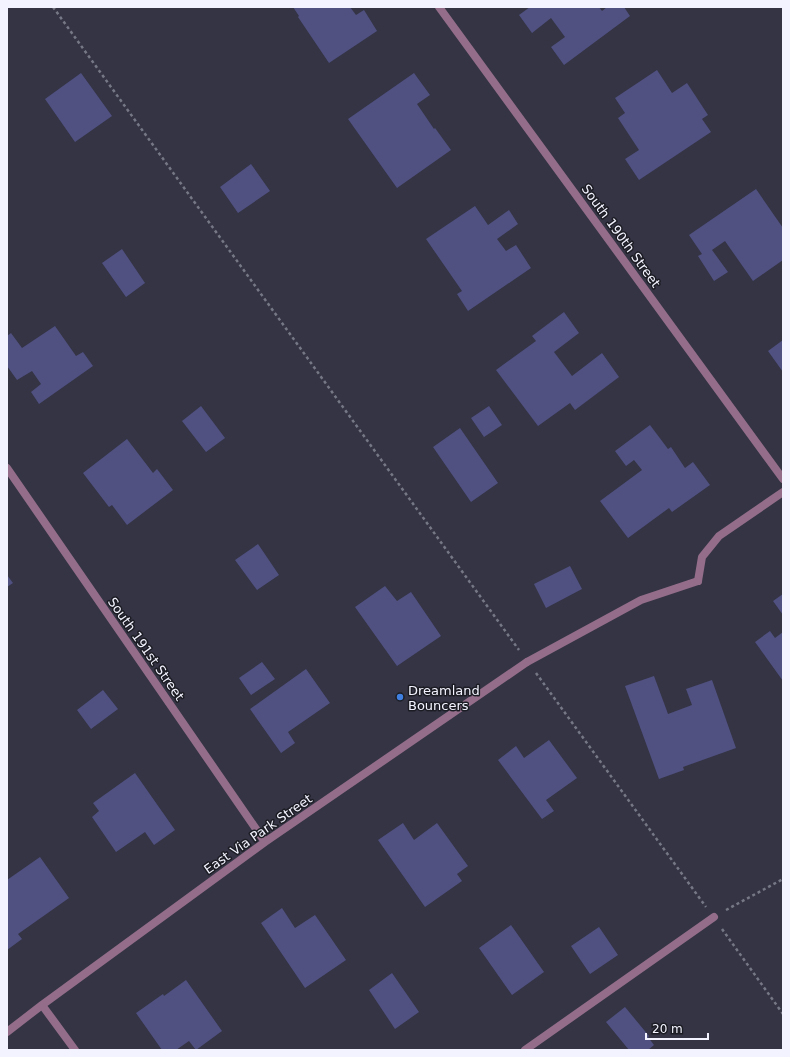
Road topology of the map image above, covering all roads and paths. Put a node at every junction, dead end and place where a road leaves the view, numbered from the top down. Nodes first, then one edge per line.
1 (53, 7) edge
2 (439, 7) edge
3 (7, 468) edge
4 (783, 479) edge
5 (783, 492) edge
6 (527, 662) junction
7 (265, 842) junction
8 (783, 879) edge
9 (714, 917) junction
10 (42, 1005) junction
11 (783, 1014) edge
12 (7, 1032) edge
13 (75, 1050) edge
14 (525, 1050) edge

1 - 6 path
2 - 4 street, South 190th Street
3 - 7 street, South 191st Street
5 - 6 street, East Via Park Street
6 - 7 street, East Via Park Street
6 - 9 path
7 - 10 street, East Via Park Street
8 - 9 path
9 - 11 path
9 - 14 street
10 - 12 street, East Via Park Street
10 - 13 street

